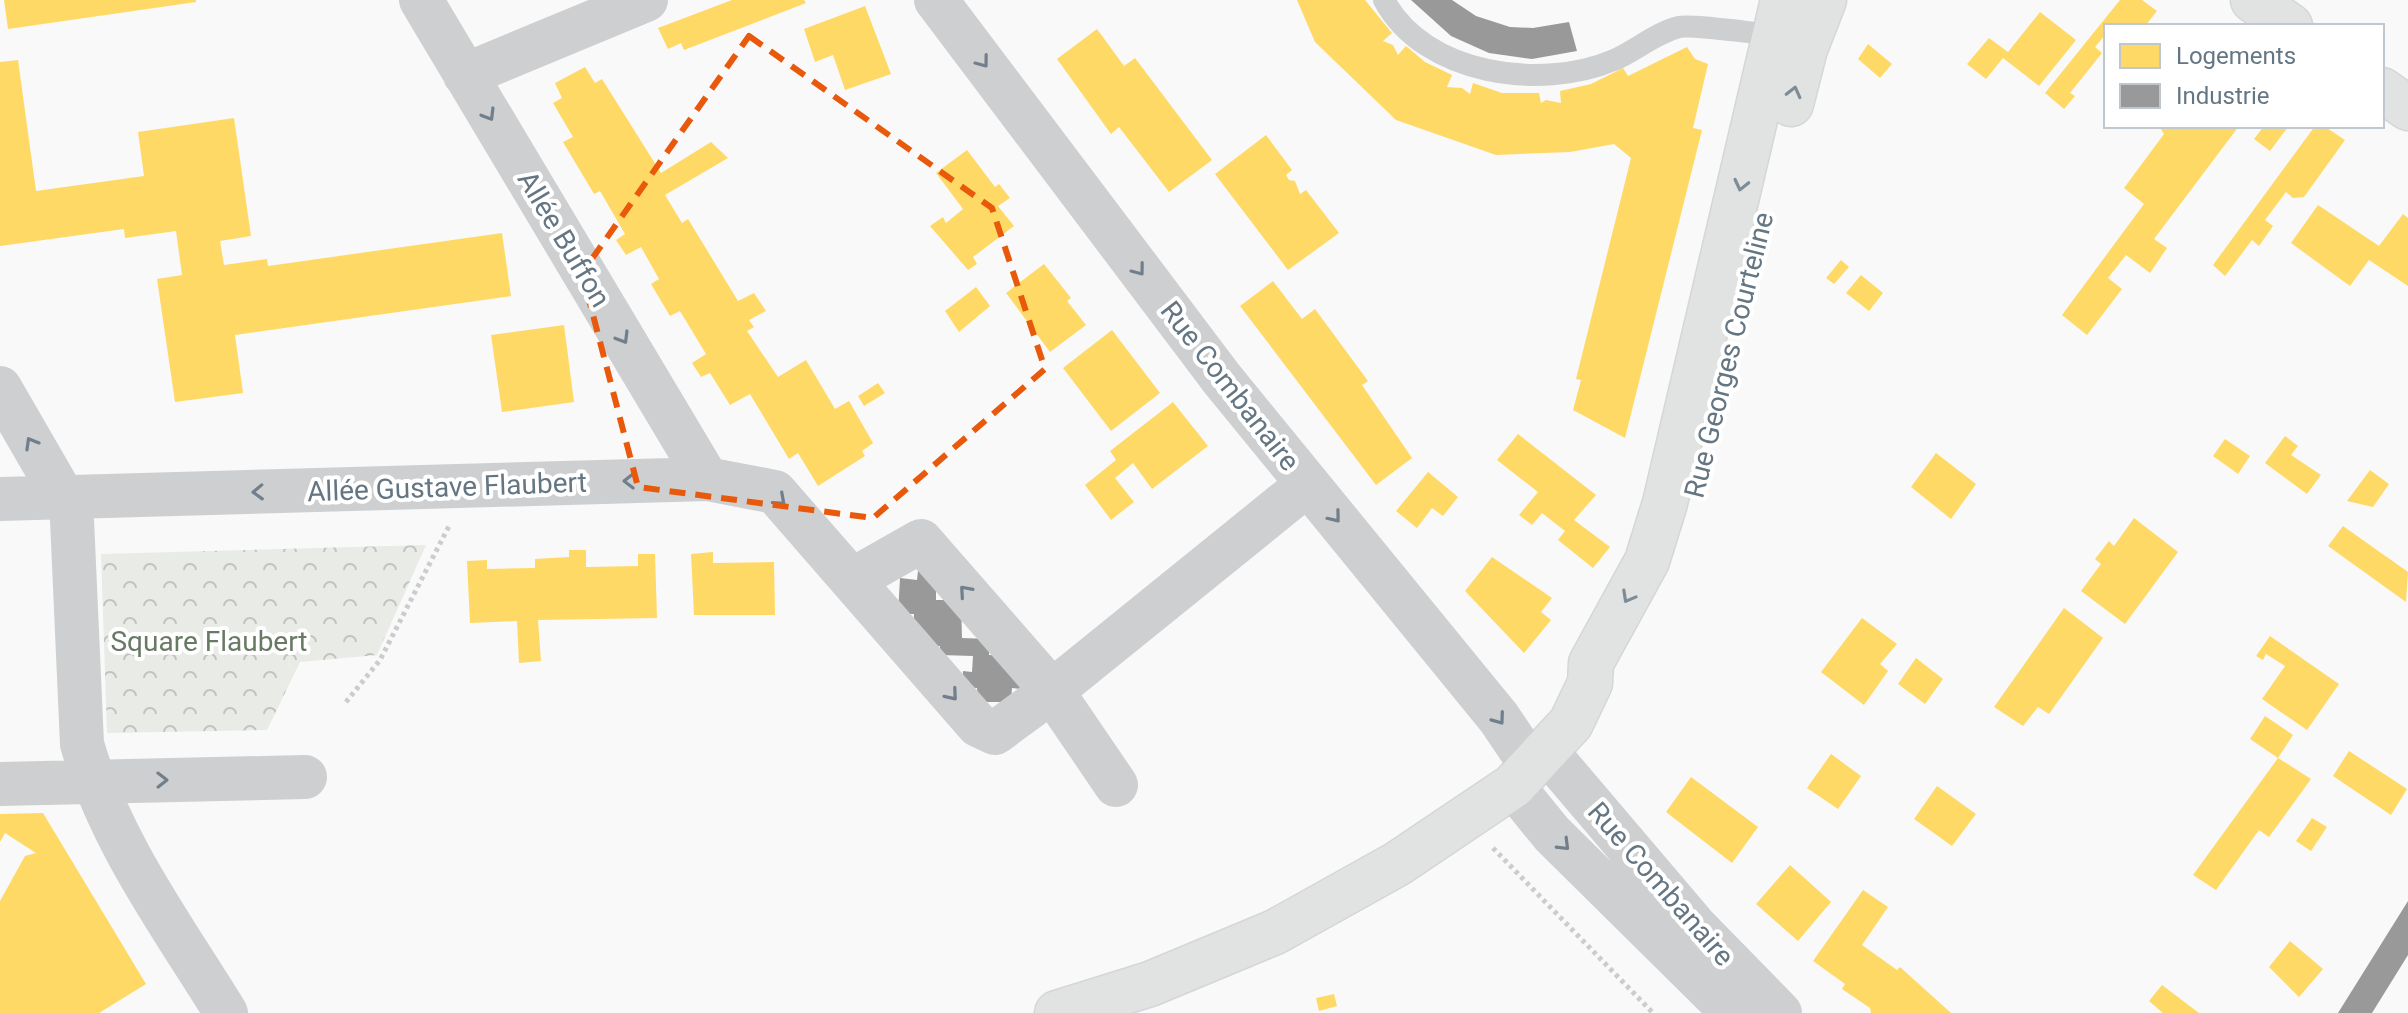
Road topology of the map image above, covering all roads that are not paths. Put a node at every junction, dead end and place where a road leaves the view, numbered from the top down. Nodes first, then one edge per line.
1 (421, 0) edge
2 (646, 0) edge
3 (936, 0) edge
4 (1384, 0) edge
5 (1824, 0) edge
6 (2253, 0) edge
7 (1780, 17) edge
8 (2287, 24) edge
9 (465, 75) junction
10 (2384, 91) edge
11 (2408, 108) edge
12 (0, 388) edge
13 (707, 479) junction
14 (1308, 484) junction
15 (67, 497) junction
16 (4, 505) edge
17 (854, 579) junction
18 (1590, 683) junction
19 (1052, 691) junction
20 (1531, 768) junction
21 (305, 777) dead end
22 (92, 782) junction
23 (0, 784) edge
24 (1116, 785) dead end
25 (226, 1013) edge
26 (1057, 1013) edge
27 (1733, 1013) edge
28 (1780, 1013) edge

1 - 9 street, Allée Buffon
2 - 9 street
3 -> 14 street, Rue Combanaire
4 - 7 lane
18 -> 5 street, Rue Georges Courteline
6 - 8 street
7 -> 18 street, Rue Georges Courteline
9 -> 13 street, Allée Buffon
10 - 11 street
15 -> 12 street
13 -> 15 street, Allée Gustave Flaubert
13 -> 17 street, Allée Gustave Flaubert
14 - 19 street
14 -> 20 street, Rue Combanaire
15 - 16 street, Allée Gustave Flaubert
15 - 22 street
19 -> 17 street
17 -> 19 street, Allée Gustave Flaubert
18 - 20 street, Rue Georges Courteline
19 - 24 street
20 - 26 street, Rue Georges Courteline
20 -> 27 street, Rue Combanaire
20 - 28 street, Rue Combanaire
22 -> 21 street
22 - 23 street
22 - 25 street

